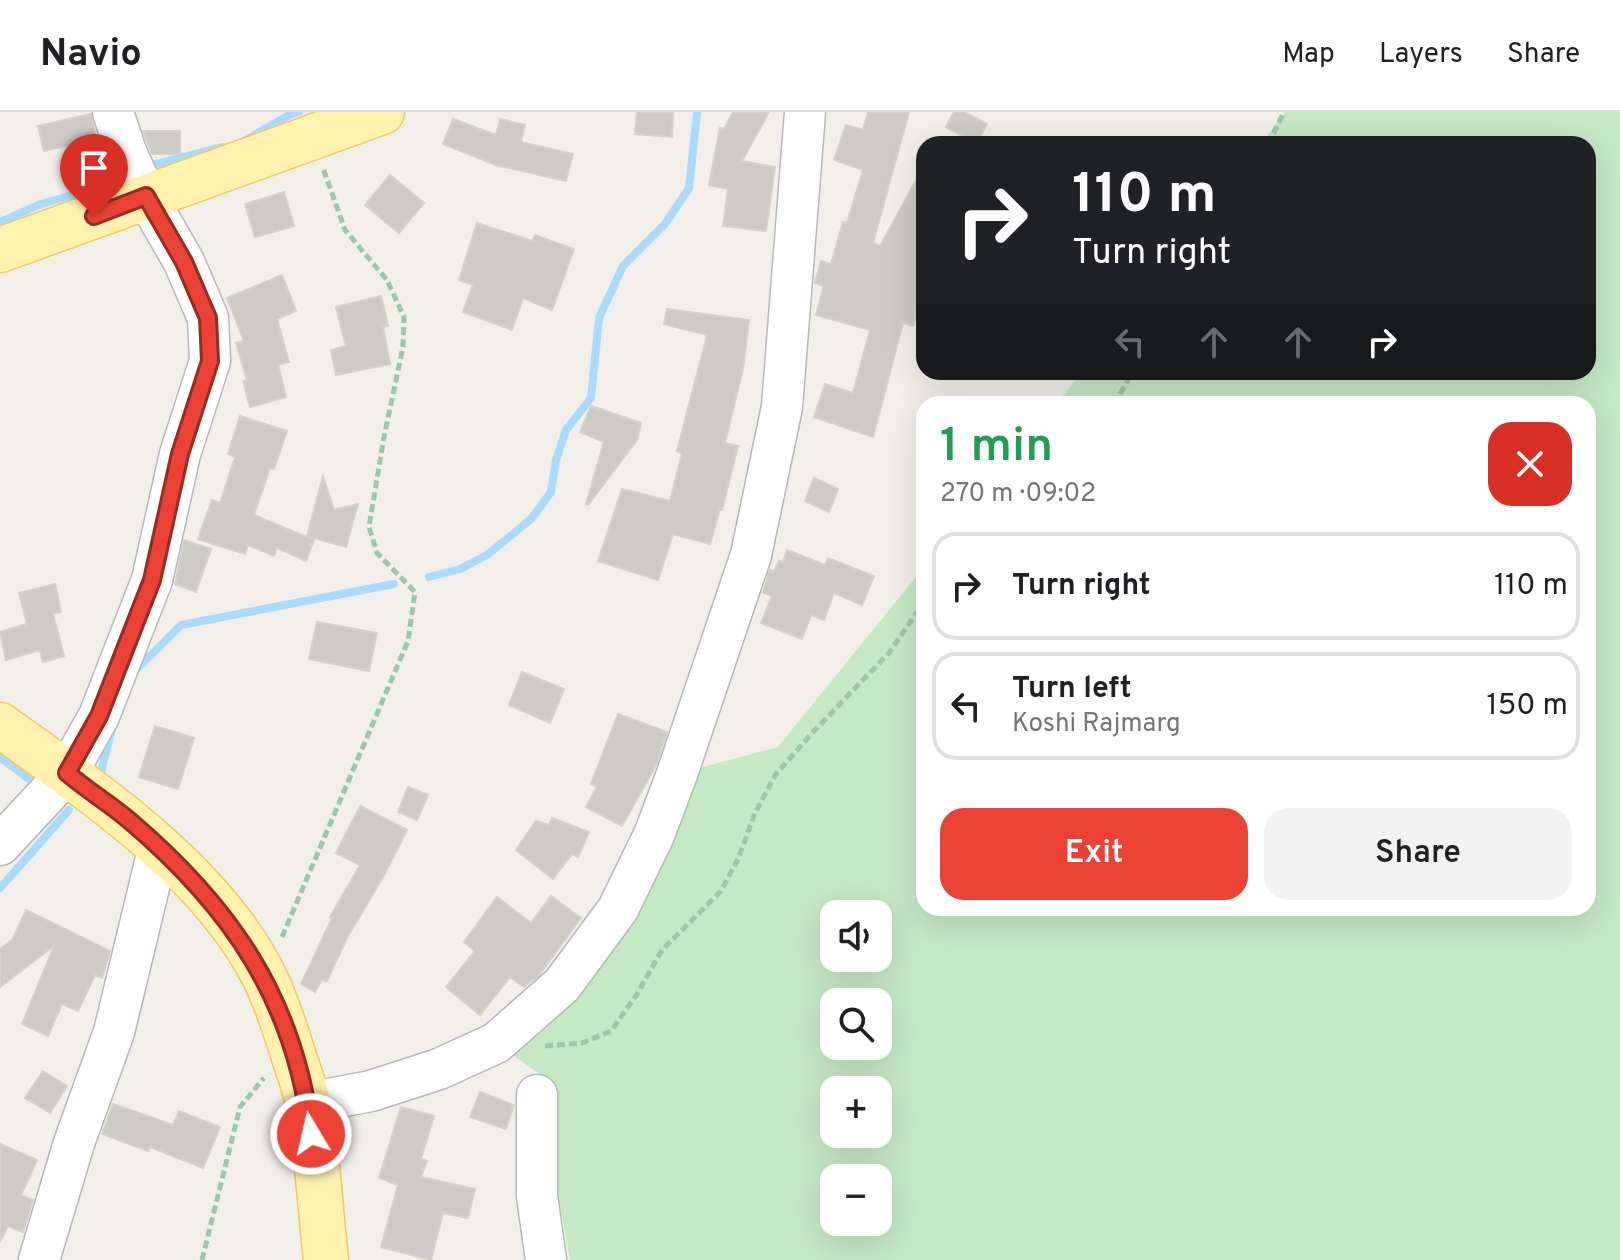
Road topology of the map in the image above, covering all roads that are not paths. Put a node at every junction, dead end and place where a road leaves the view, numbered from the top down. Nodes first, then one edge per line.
1 (113, 112) edge
2 (382, 112) edge
3 (805, 112) edge
4 (146, 196) junction
5 (0, 250) edge
6 (0, 725) edge
7 (67, 773) junction
8 (0, 845) edge
9 (159, 846) junction
10 (537, 1095) dead end
11 (308, 1103) junction
12 (39, 1260) edge
13 (326, 1260) edge
14 (546, 1260) edge

1 - 4 street
2 - 4 main road
3 - 11 street
4 - 5 main road
4 - 7 street
6 - 7 main road
7 - 8 street
7 - 9 main road
9 - 11 main road
9 - 12 street
10 - 14 street
11 - 13 main road

